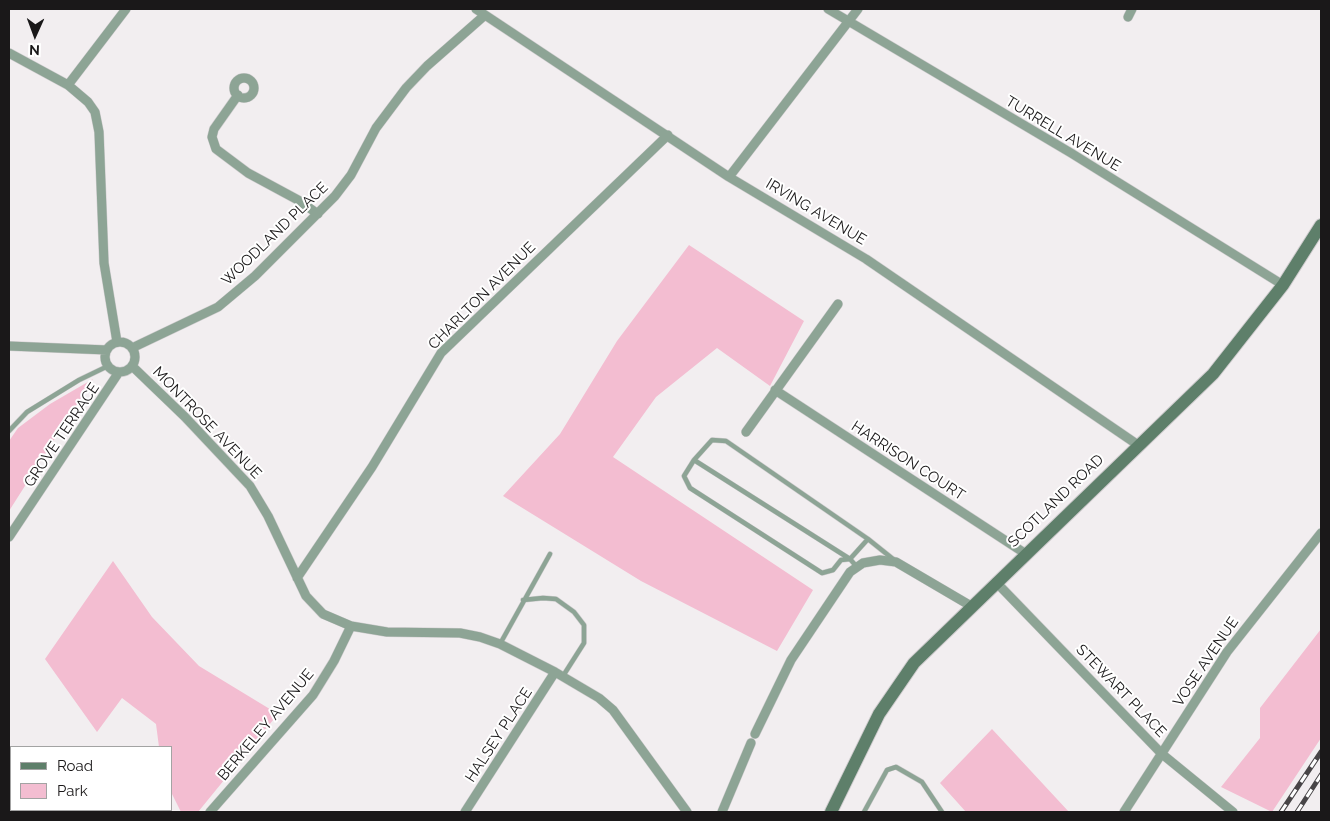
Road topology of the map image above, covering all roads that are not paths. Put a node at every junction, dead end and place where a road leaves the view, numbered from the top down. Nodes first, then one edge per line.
1 (126, 9) edge
2 (476, 9) edge
3 (828, 9) edge
4 (858, 9) edge
5 (485, 15) junction
6 (848, 22) junction
7 (9, 53) edge
8 (68, 85) junction
9 (238, 95) dead end
10 (668, 135) junction
11 (729, 177) junction
12 (318, 214) junction
13 (1321, 225) edge
14 (1283, 285) junction
15 (838, 304) dead end
16 (116, 342) junction
17 (9, 346) edge
18 (132, 348) junction
19 (107, 350) junction
20 (108, 366) junction
21 (132, 366) junction
22 (119, 372) junction
23 (775, 390) junction
24 (9, 431) edge
25 (746, 432) dead end
26 (1138, 445) junction
27 (694, 460) junction
28 (1321, 533) edge
29 (9, 537) edge
30 (868, 539) junction
31 (550, 554) dead end
32 (1026, 554) junction
33 (850, 559) junction
34 (896, 562) junction
35 (858, 567) junction
36 (297, 578) junction
37 (996, 582) junction
38 (523, 600) junction
39 (971, 606) junction
40 (351, 626) junction
41 (500, 644) junction
42 (559, 674) junction
43 (1162, 754) junction
44 (210, 812) edge
45 (465, 812) edge
46 (688, 812) edge
47 (722, 812) edge
48 (832, 812) edge
49 (864, 812) edge
50 (942, 812) edge
51 (1124, 812) edge
52 (1233, 812) edge

1 - 8 street
2 - 5 street, IRVING AVENUE
3 - 6 street, TURRELL AVENUE
4 - 6 street
5 - 10 street, IRVING AVENUE
5 - 12 street, WOODLAND PLACE
6 - 11 street
6 - 14 street, TURRELL AVENUE
7 - 8 street
8 - 16 street
9 - 12 street
10 - 11 street, IRVING AVENUE
10 - 36 street, CHARLTON AVENUE
11 - 26 street, IRVING AVENUE
12 - 18 street, WOODLAND PLACE
13 - 14 main road, SCOTLAND ROAD
14 - 26 main road, SCOTLAND ROAD
15 - 23 street
16 - 18 street
16 - 19 street
17 - 19 street
18 - 21 street
19 - 20 street
20 - 22 street
20 - 24 lane
21 - 22 street
21 - 36 street, MONTROSE AVENUE
22 - 29 street, GROVE TERRACE
23 - 25 street
23 - 32 street, HARRISON COURT
26 - 32 main road, SCOTLAND ROAD
27 - 30 lane
27 - 33 lane
27 - 33 lane
28 - 43 street, VOSE AVENUE
30 - 33 lane
30 - 34 lane
31 - 38 lane
32 - 37 main road, SCOTLAND ROAD
33 - 35 lane
34 - 35 street
34 - 39 street
35 - 47 street
36 - 40 street, MONTROSE AVENUE
37 - 39 main road, SCOTLAND ROAD
37 - 43 street, STEWART PLACE
38 - 41 lane
38 - 42 lane
39 - 48 main road, SCOTLAND ROAD
40 - 41 street, MONTROSE AVENUE
40 - 44 street, BERKELEY AVENUE
41 - 42 street, MONTROSE AVENUE
42 - 45 street, HALSEY PLACE
42 - 46 street, MONTROSE AVENUE
43 - 51 street, VOSE AVENUE
43 - 52 street, STEWART PLACE
49 - 50 lane

